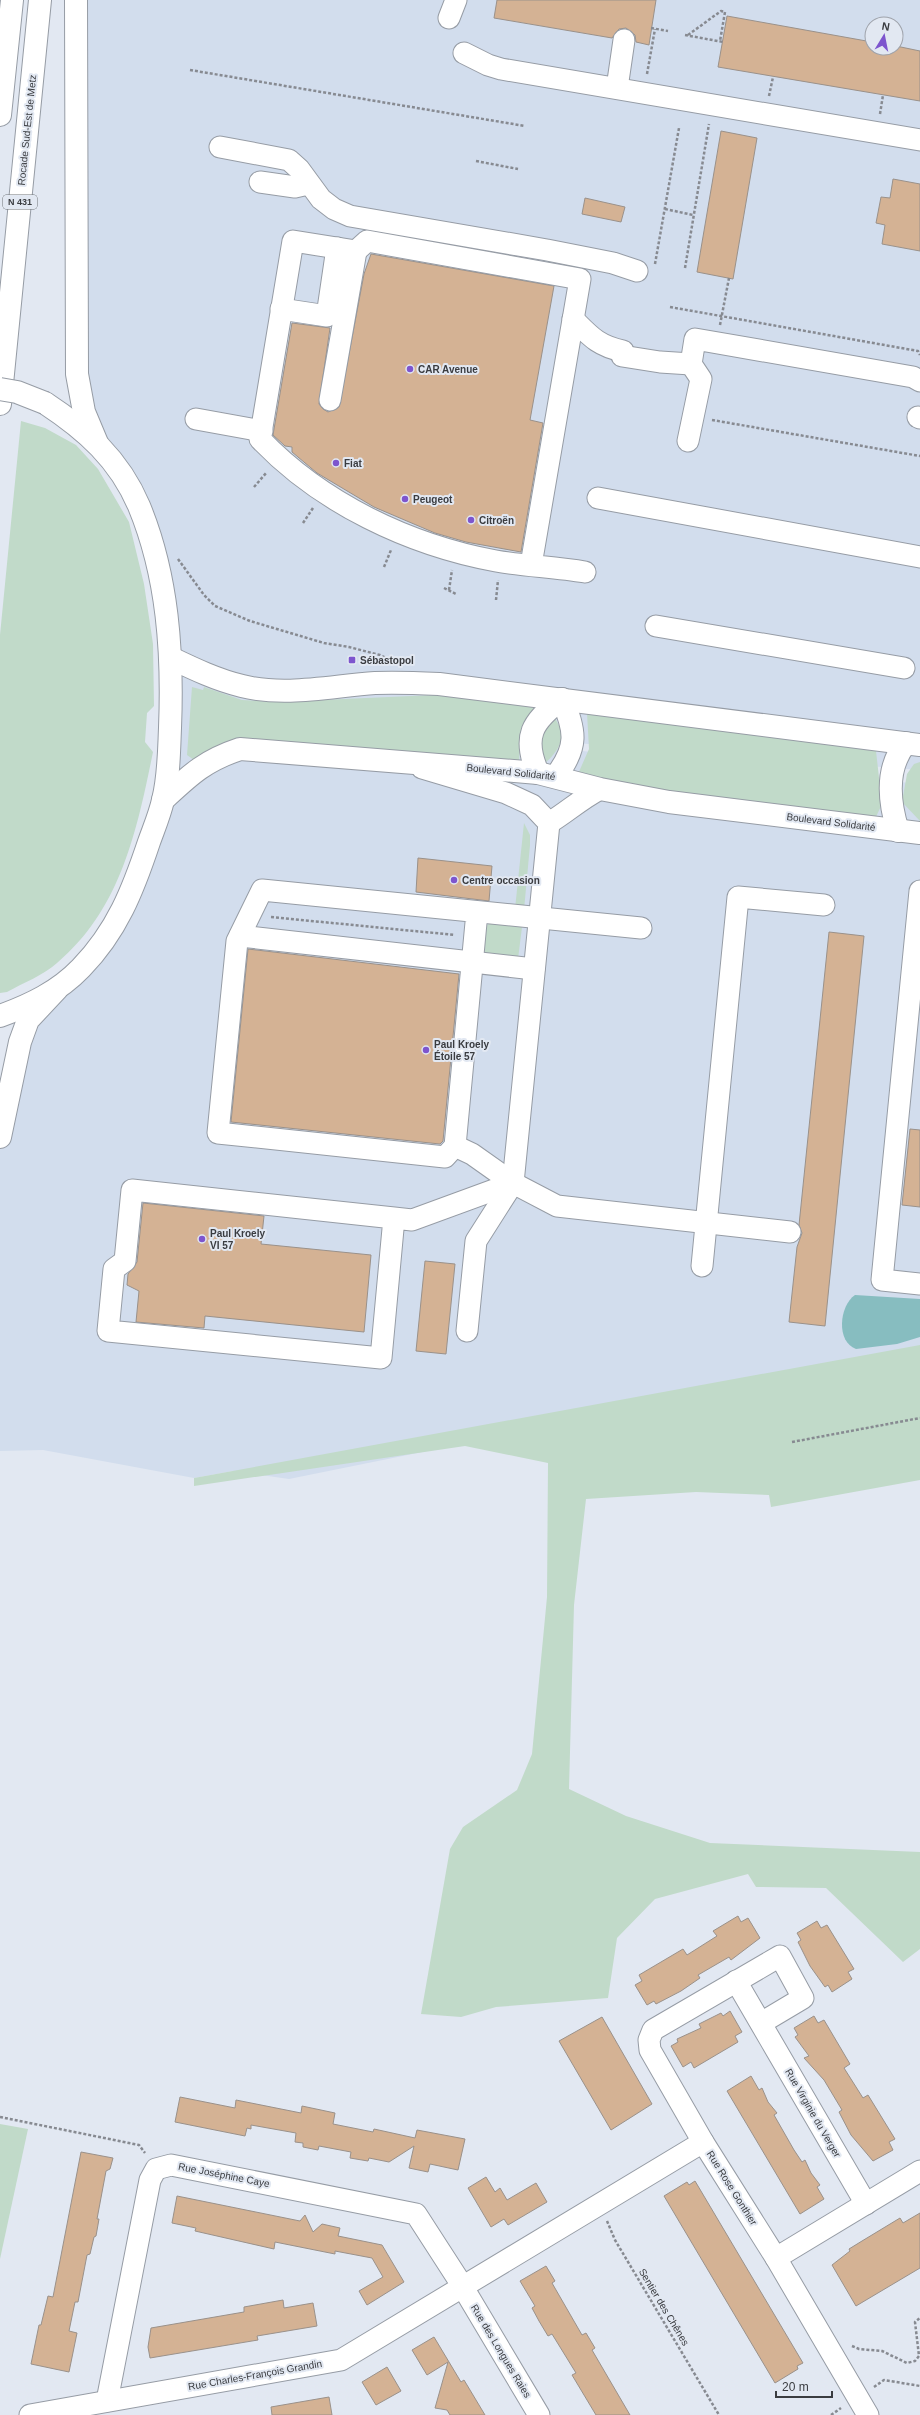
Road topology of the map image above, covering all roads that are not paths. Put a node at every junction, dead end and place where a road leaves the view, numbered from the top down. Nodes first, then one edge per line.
1 (12, 0) edge
2 (40, 0) edge
3 (76, 0) edge
4 (624, 40) dead end
5 (464, 52) dead end
6 (617, 88) junction
7 (0, 115) edge
8 (920, 140) edge
9 (220, 147) dead end
10 (260, 182) dead end
11 (308, 184) junction
12 (347, 250) junction
13 (646, 270) road end
14 (282, 309) junction
15 (573, 319) junction
16 (691, 364) junction
17 (920, 381) edge
18 (0, 388) edge
19 (330, 400) dead end
20 (0, 404) edge
21 (196, 419) dead end
22 (262, 431) junction
23 (688, 441) dead end
24 (98, 443) junction
25 (598, 498) dead end
26 (920, 557) edge
27 (531, 565) junction
28 (585, 572) dead end
29 (656, 626) dead end
30 (171, 658) junction
31 (904, 668) dead end
32 (562, 698) junction
33 (913, 744) edge
34 (406, 763) junction
35 (547, 775) junction
36 (600, 789) junction
37 (163, 800) junction
38 (549, 823) junction
39 (898, 830) junction
40 (920, 833) edge
41 (920, 891) edge
42 (824, 905) dead end
43 (477, 912) junction
44 (539, 919) junction
45 (641, 928) dead end
46 (240, 936) junction
47 (473, 962) junction
48 (534, 969) junction
49 (56, 989) junction
50 (0, 1016) edge
51 (0, 1136) edge
52 (455, 1146) junction
53 (512, 1183) junction
54 (394, 1218) junction
55 (707, 1223) junction
56 (790, 1232) dead end
57 (702, 1266) dead end
58 (920, 1284) edge
59 (467, 1331) dead end
60 (736, 1981) junction
61 (761, 2023) junction
62 (703, 2142) junction
63 (920, 2171) edge
64 (866, 2204) junction
65 (776, 2258) junction
66 (463, 2288) junction
67 (107, 2401) junction
68 (30, 2415) edge
69 (539, 2415) edge
70 (868, 2415) edge

1 - 7 main road
2 - 20 main road, Rocade Sud-Est de Metz / N 431
3 - 24 main road
4 - 6 street
5 - 6 street
6 - 8 street
9 - 11 street
10 - 11 street
11 - 13 street
12 - 14 street
12 - 14 street
12 - 15 street
12 - 19 street
14 - 22 street
15 - 16 street
15 - 27 street
16 - 17 street
16 - 23 street
18 - 24 main road, bridge
21 - 22 street
22 - 27 street
24 - 30 main road
25 - 26 street
27 - 28 street
29 - 31 street
30 - 32 main road
30 - 37 main road
32 - 33 main road
32 - 35 main road
32 - 35 main road
33 - 39 main road
34 - 35 main road, Boulevard Solidarité
34 - 37 main road, Boulevard Solidarité
34 - 38 street
35 - 36 main road, Boulevard Solidarité
36 - 38 street
36 - 39 main road, Boulevard Solidarité
37 - 49 main road
38 - 44 street
39 - 40 main road, Boulevard Solidarité
41 - 58 street
42 - 55 street
43 - 44 street
43 - 46 street
43 - 47 street
44 - 45 street
44 - 48 street
46 - 47 street
46 - 52 street
47 - 48 street
47 - 52 street
48 - 53 street
49 - 50 main road
49 - 51 main road
52 - 53 street
53 - 54 street
53 - 55 street
53 - 59 street
54 - 54 street
55 - 56 street
55 - 57 street
60 - 61 street, Rue Virginie du Verger
60 - 61 street
60 - 62 street
61 - 64 street, Rue Virginie du Verger
62 - 65 street, Rue Rose Gonthier
62 - 66 street, Rue Rose Gonthier
63 - 64 street
64 - 65 street
65 - 70 street, Rue Rose Gonthier
66 - 67 street, Rue Charles-François Grandin
66 - 67 street, Rue Joséphine Caye
66 - 69 street, Rue des Longues Raies
67 - 68 street, Rue Charles-François Grandin

